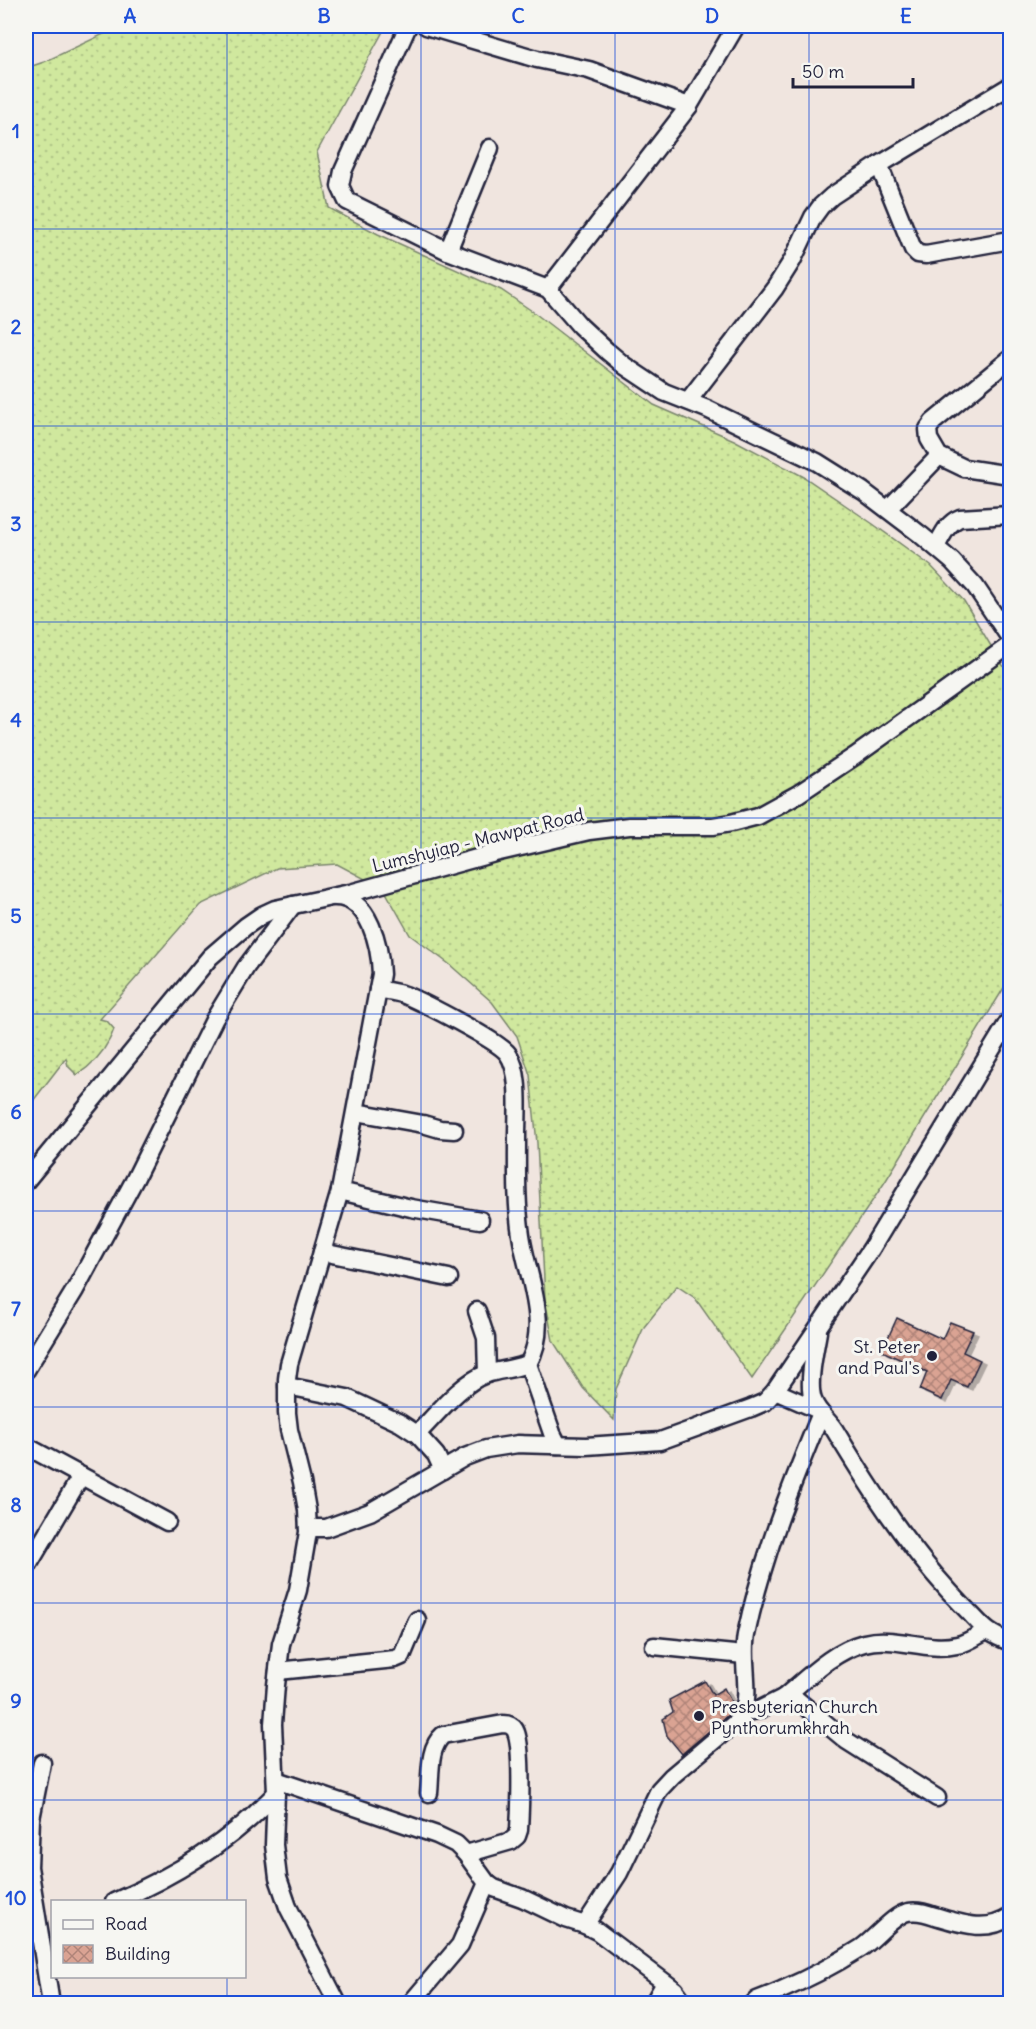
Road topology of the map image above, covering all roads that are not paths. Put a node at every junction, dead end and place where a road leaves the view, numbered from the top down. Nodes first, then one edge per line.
1 (408, 26) edge
2 (426, 26) edge
3 (736, 26) edge
4 (1011, 86) edge
5 (689, 106) junction
6 (490, 148) dead end
7 (879, 165) junction
8 (1011, 240) edge
9 (448, 250) junction
10 (548, 290) junction
11 (1011, 359) edge
12 (688, 401) junction
13 (939, 456) junction
14 (1011, 475) edge
15 (888, 509) junction
16 (1011, 515) edge
17 (936, 547) junction
18 (1011, 638) edge
19 (1011, 645) edge
20 (328, 898) junction
21 (293, 905) junction
22 (378, 989) junction
23 (1011, 1019) edge
24 (356, 1112) junction
25 (454, 1130) dead end
26 (26, 1182) edge
27 (340, 1191) junction
28 (480, 1220) dead end
29 (322, 1252) junction
30 (449, 1278) dead end
31 (477, 1311) dead end
32 (819, 1326) junction
33 (528, 1364) junction
34 (26, 1370) edge
35 (488, 1374) junction
36 (287, 1386) junction
37 (775, 1391) junction
38 (818, 1411) junction
39 (417, 1434) junction
40 (558, 1445) junction
41 (26, 1446) edge
42 (443, 1470) junction
43 (81, 1476) junction
44 (167, 1522) dead end
45 (308, 1528) junction
46 (26, 1569) edge
47 (417, 1620) dead end
48 (986, 1631) junction
49 (1011, 1642) edge
50 (654, 1646) dead end
51 (744, 1655) junction
52 (278, 1671) junction
53 (783, 1698) junction
54 (744, 1712) junction
55 (42, 1763) dead end
56 (276, 1786) junction
57 (429, 1793) dead end
58 (937, 1798) dead end
59 (466, 1854) junction
60 (486, 1883) junction
61 (119, 1900) edge
62 (1011, 1917) edge
63 (38, 1921) edge
64 (585, 1925) junction
65 (665, 1983) junction
66 (51, 2004) edge
67 (338, 2004) edge
68 (410, 2004) edge
69 (653, 2004) edge
70 (685, 2004) edge
71 (753, 2004) edge

1 - 9 street
2 - 5 street
3 - 5 street
4 - 7 street
5 - 10 street
6 - 9 street
7 - 8 street
7 - 12 street
9 - 10 street
10 - 12 street
11 - 13 street
12 - 15 street
13 - 14 street
13 - 15 street
15 - 17 street
16 - 17 street
17 - 18 street
19 - 20 street, Lumshyiap - Mawpat Road
20 - 21 street, Lumshyiap - Mawpat Road
20 - 22 street
21 - 26 street, Lumshyiap - Mawpat Road
21 - 34 street
22 - 24 street
22 - 33 street
23 - 32 street
24 - 25 street
24 - 27 street
27 - 28 street
27 - 29 street
29 - 30 street
29 - 36 street
31 - 35 street
32 - 37 street
32 - 38 street
33 - 35 street
33 - 40 street
35 - 39 street
36 - 39 street
36 - 45 street
37 - 38 street
37 - 40 street
38 - 48 street
38 - 51 street
39 - 42 street
40 - 42 street
41 - 43 street
42 - 45 street
43 - 44 street
43 - 46 street
45 - 52 street
47 - 52 street
48 - 49 street
48 - 53 street
50 - 51 street
51 - 54 street
52 - 56 street
53 - 54 street
53 - 58 street
54 - 64 street
55 - 63 street
56 - 59 street
56 - 61 street
56 - 67 street
57 - 59 street
59 - 60 street
60 - 64 street
60 - 68 street
62 - 71 street
63 - 66 street
64 - 65 street
65 - 69 street
65 - 70 street

